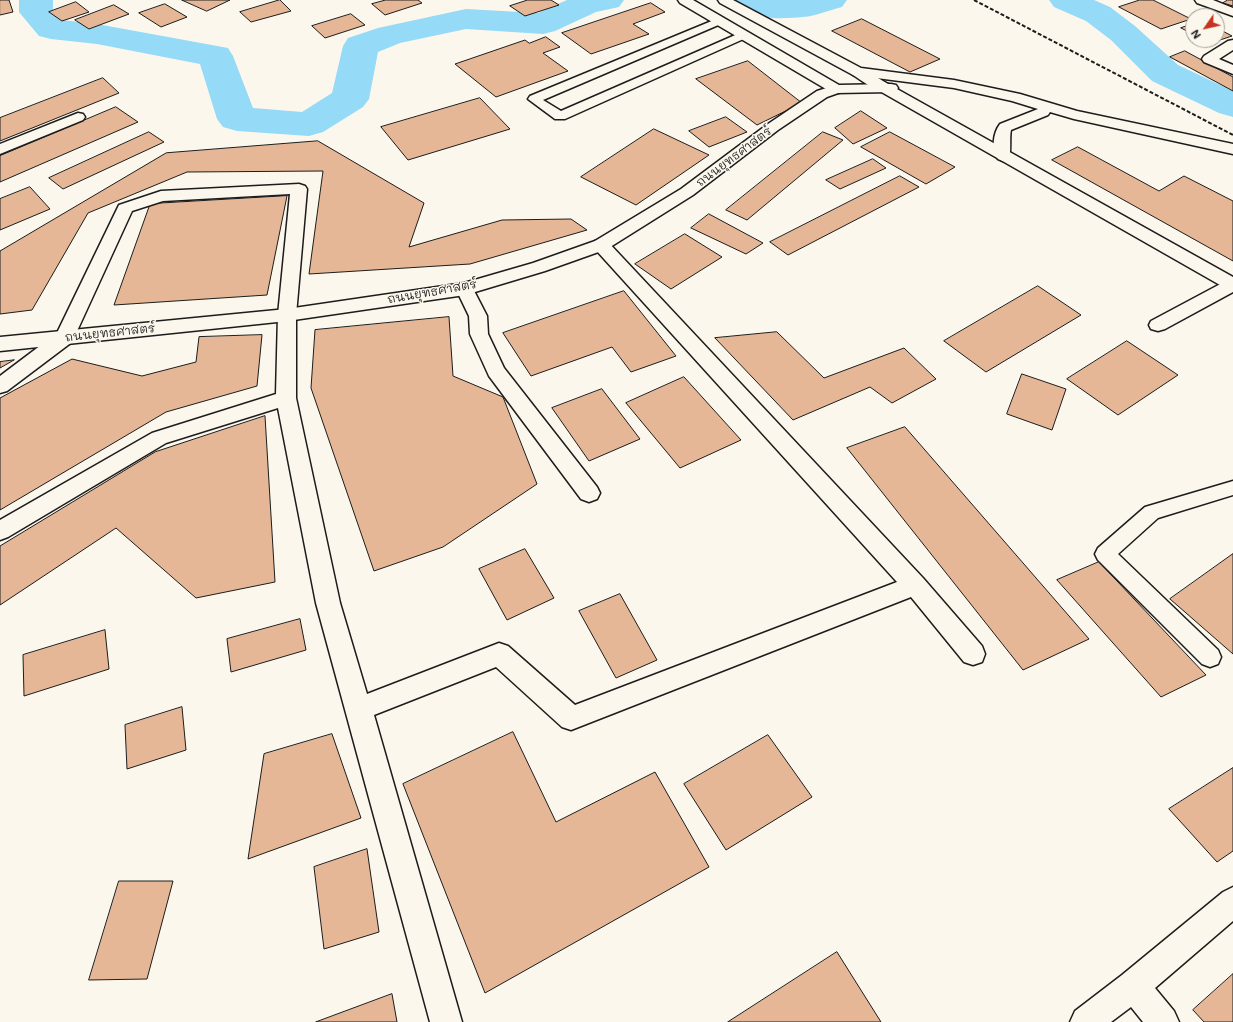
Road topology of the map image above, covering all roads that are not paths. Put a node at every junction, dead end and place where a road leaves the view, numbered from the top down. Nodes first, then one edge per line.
1 (684, 0) edge
2 (1201, 0) edge
3 (727, 1) edge
4 (1233, 12) edge
5 (719, 21) junction
6 (744, 35) junction
7 (806, 44) junction
8 (1233, 44) edge
9 (1233, 70) edge
10 (858, 72) junction
11 (927, 81) junction
12 (883, 87) junction
13 (836, 89) junction
14 (1043, 112) junction
15 (1074, 115) junction
16 (78, 117) dead end
17 (0, 149) edge
18 (1233, 149) edge
19 (1003, 156) junction
20 (601, 245) junction
21 (1233, 285) edge
22 (466, 289) junction
23 (287, 315) junction
24 (1158, 324) dead end
25 (65, 337) junction
26 (0, 344) edge
27 (0, 386) edge
28 (286, 398) junction
29 (1233, 488) edge
30 (588, 493) dead end
31 (0, 531) edge
32 (915, 585) junction
33 (973, 654) dead end
34 (1210, 657) dead end
35 (359, 709) junction
36 (1233, 902) edge
37 (1133, 986) junction
38 (446, 1022) edge
39 (1086, 1022) edge
40 (1163, 1022) edge

1 - 5 street
2 - 4 street
3 - 7 street
5 - 6 street
5 - 6 lane
6 - 13 street
7 - 10 street
7 - 11 street
8 - 9 street
10 - 11 street
10 - 12 street
11 - 15 street
12 - 13 street
12 - 14 street
12 - 19 street
13 - 20 street, ถนนยุทธศาสตร์
14 - 15 street
14 - 19 street
15 - 18 street
16 - 17 street
19 - 21 street
20 - 22 street, ถนนยุทธศาสตร์
20 - 32 street
21 - 24 street
22 - 23 street, ถนนยุทธศาสตร์
22 - 30 street
23 - 25 street, ถนนยุทธศาสตร์
23 - 25 street
23 - 28 street
25 - 26 street, ถนนยุทธศาสตร์
25 - 27 street
28 - 31 street
28 - 35 street
29 - 34 lane
32 - 33 street
32 - 35 street
35 - 38 street
36 - 37 street
37 - 39 street
37 - 40 street

